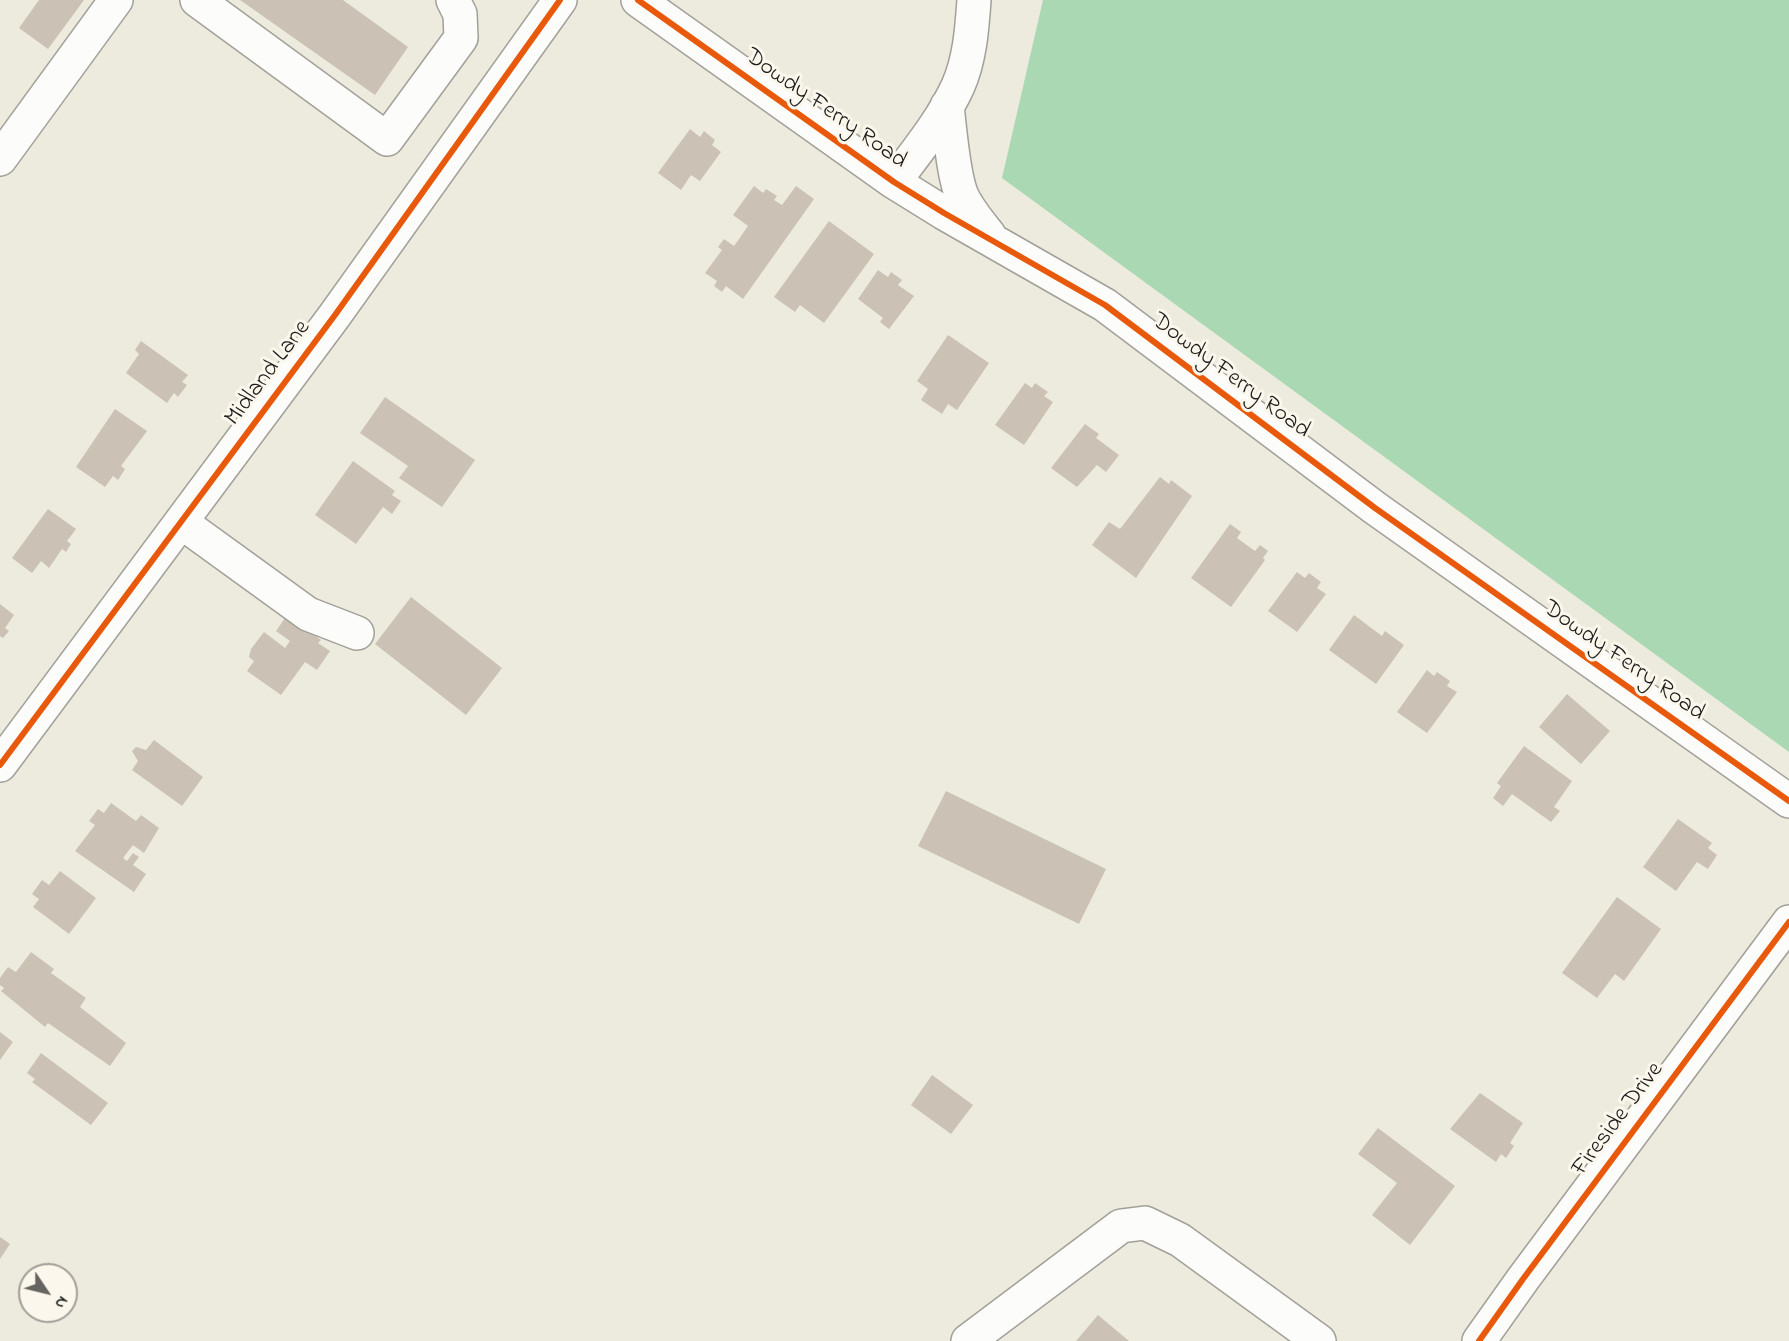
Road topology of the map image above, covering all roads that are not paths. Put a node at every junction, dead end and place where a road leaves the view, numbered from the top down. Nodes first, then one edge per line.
1 (116, 0) edge
2 (196, 0) edge
3 (453, 0) edge
4 (560, 0) edge
5 (638, 0) edge
6 (974, 0) edge
7 (947, 106) junction
8 (0, 159) edge
9 (894, 182) junction
10 (996, 243) junction
11 (181, 522) junction
12 (357, 633) dead end
13 (0, 765) edge
14 (1789, 801) edge
15 (1789, 922) edge
16 (968, 1341) edge
17 (1319, 1341) edge
18 (1479, 1341) edge

1 - 8 street
2 - 3 street
4 - 11 street, Midland Lane
5 - 9 street, Dowdy Ferry Road
6 - 7 street, Dowdy Ferry Road
7 - 9 street, Dowdy Ferry Road
7 - 10 street, Dowdy Ferry Road
9 - 10 street, Dowdy Ferry Road
10 - 14 street, Dowdy Ferry Road
11 - 12 street
11 - 13 street, Midland Lane
15 - 18 street, Fireside Drive
16 - 17 street

